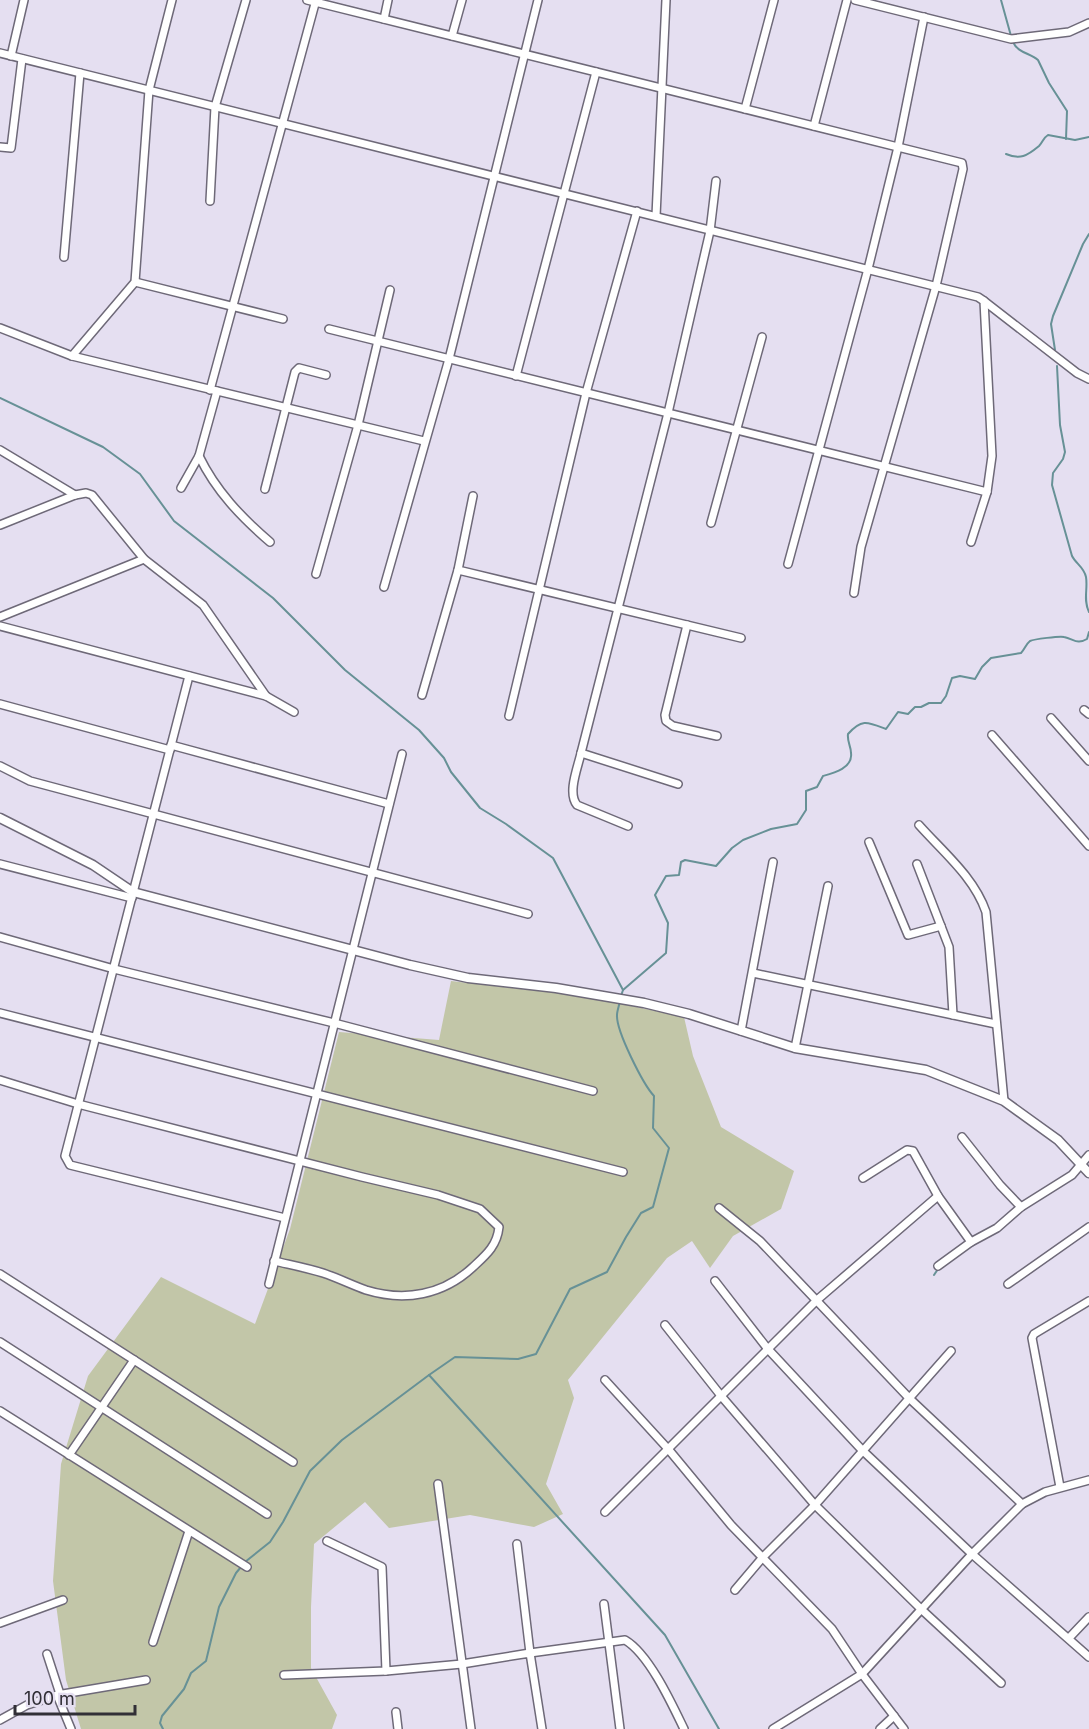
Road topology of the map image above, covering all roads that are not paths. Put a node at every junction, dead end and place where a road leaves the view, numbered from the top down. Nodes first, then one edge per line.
1 (24, 0) edge
2 (172, 0) edge
3 (246, 0) edge
4 (307, 0) edge
5 (388, 0) edge
6 (462, 0) edge
7 (538, 0) edge
8 (666, 0) edge
9 (774, 0) edge
10 (847, 0) edge
11 (855, 0) edge
12 (315, 1) edge
13 (924, 17) junction
14 (384, 19) junction
15 (1089, 23) edge
16 (452, 36) junction
17 (0, 53) edge
18 (525, 54) junction
19 (11, 56) junction
20 (22, 59) junction
21 (596, 72) junction
22 (80, 73) junction
23 (662, 88) junction
24 (149, 90) junction
25 (215, 107) junction
26 (745, 109) junction
27 (283, 124) junction
28 (814, 126) junction
29 (0, 147) edge
30 (898, 147) junction
31 (494, 176) junction
32 (716, 181) dead end
33 (565, 194) junction
34 (210, 201) dead end
35 (637, 211) junction
36 (656, 216) junction
37 (710, 231) junction
38 (64, 257) dead end
39 (868, 269) junction
40 (135, 282) junction
41 (936, 286) junction
42 (390, 290) dead end
43 (984, 301) junction
44 (233, 307) junction
45 (283, 319) dead end
46 (0, 328) edge
47 (328, 329) dead end
48 (762, 337) dead end
49 (378, 342) junction
50 (72, 356) junction
51 (449, 359) junction
52 (326, 375) dead end
53 (516, 376) junction
54 (1089, 379) edge
55 (214, 390) junction
56 (586, 393) junction
57 (286, 408) junction
58 (668, 413) junction
59 (358, 425) junction
60 (736, 430) junction
61 (424, 441) junction
62 (0, 450) edge
63 (820, 451) junction
64 (199, 456) junction
65 (885, 467) junction
66 (181, 488) dead end
67 (265, 489) dead end
68 (987, 492) junction
69 (75, 495) junction
70 (473, 496) dead end
71 (711, 523) dead end
72 (0, 525) edge
73 (270, 542) dead end
74 (972, 542) dead end
75 (144, 559) junction
76 (788, 564) dead end
77 (458, 570) junction
78 (316, 574) dead end
79 (384, 587) dead end
80 (539, 589) junction
81 (854, 593) dead end
82 (619, 608) junction
83 (0, 617) edge
84 (687, 625) junction
85 (0, 626) edge
86 (741, 638) dead end
87 (189, 676) junction
88 (422, 695) dead end
89 (266, 696) junction
90 (0, 704) edge
91 (294, 712) dead end
92 (509, 716) dead end
93 (1051, 718) dead end
94 (992, 735) dead end
95 (717, 736) dead end
96 (171, 747) junction
97 (581, 753) junction
98 (402, 754) dead end
99 (1089, 761) edge
100 (0, 766) edge
101 (678, 784) dead end
102 (389, 804) junction
103 (153, 815) junction
104 (0, 818) edge
105 (919, 825) dead end
106 (628, 826) dead end
107 (869, 842) dead end
108 (1089, 846) edge
109 (773, 862) dead end
110 (0, 864) edge
111 (917, 864) dead end
112 (372, 873) junction
113 (828, 886) dead end
114 (132, 895) junction
115 (528, 914) dead end
116 (941, 926) junction
117 (0, 937) edge
118 (353, 950) junction
119 (114, 969) junction
120 (753, 973) junction
121 (808, 984) junction
122 (0, 1012) edge
123 (953, 1015) junction
124 (334, 1023) junction
125 (996, 1024) junction
126 (741, 1031) junction
127 (96, 1037) junction
128 (795, 1048) junction
129 (0, 1080) edge
130 (593, 1091) dead end
131 (317, 1094) junction
132 (1004, 1101) junction
133 (78, 1104) junction
134 (962, 1137) dead end
135 (1089, 1155) edge
136 (300, 1161) junction
137 (1083, 1164) junction
138 (623, 1172) dead end
139 (1089, 1173) edge
140 (863, 1178) dead end
141 (939, 1196) junction
142 (1021, 1207) junction
143 (719, 1208) dead end
144 (285, 1218) junction
145 (1089, 1227) edge
146 (971, 1242) junction
147 (274, 1261) junction
148 (938, 1266) dead end
149 (0, 1274) edge
150 (715, 1281) dead end
151 (269, 1284) dead end
152 (1008, 1284) dead end
153 (817, 1300) junction
154 (1089, 1301) edge
155 (665, 1325) dead end
156 (0, 1342) edge
157 (767, 1348) junction
158 (951, 1351) dead end
159 (134, 1360) junction
160 (605, 1380) dead end
161 (722, 1397) junction
162 (910, 1399) junction
163 (101, 1407) junction
164 (0, 1411) edge
165 (669, 1450) junction
166 (862, 1450) junction
167 (69, 1455) junction
168 (292, 1462) dead end
169 (1089, 1480) edge
170 (438, 1484) dead end
171 (1060, 1487) junction
172 (1022, 1504) junction
173 (815, 1505) junction
174 (605, 1512) dead end
175 (267, 1514) dead end
176 (189, 1531) junction
177 (327, 1541) dead end
178 (518, 1544) dead end
179 (972, 1554) junction
180 (763, 1557) junction
181 (248, 1567) dead end
182 (735, 1590) dead end
183 (63, 1600) dead end
184 (604, 1604) dead end
185 (921, 1609) junction
186 (1089, 1617) edge
187 (0, 1623) edge
188 (1069, 1638) junction
189 (609, 1641) junction
190 (153, 1642) dead end
191 (530, 1653) junction
192 (47, 1654) dead end
193 (1089, 1657) edge
194 (462, 1664) junction
195 (386, 1671) junction
196 (862, 1674) junction
197 (284, 1675) dead end
198 (146, 1680) dead end
199 (1001, 1683) dead end
200 (59, 1694) junction
201 (396, 1712) dead end
202 (894, 1716) junction
203 (0, 1720) edge
204 (71, 1729) edge
205 (398, 1729) edge
206 (471, 1729) edge
207 (542, 1729) edge
208 (620, 1729) edge
209 (684, 1729) edge
210 (772, 1729) edge
211 (880, 1729) edge
212 (904, 1729) edge

1 - 19 street
2 - 24 street
3 - 25 street
4 - 12 street
5 - 14 street
6 - 16 street
7 - 18 street
8 - 23 street
9 - 26 street
10 - 28 street
11 - 13 street
12 - 14 street
12 - 27 street
13 - 15 street
13 - 30 street
14 - 16 street
16 - 18 street
17 - 19 street
18 - 21 street
18 - 31 street
19 - 20 street
20 - 22 street
20 - 29 street
21 - 23 street
21 - 33 street
22 - 24 street
22 - 38 street
23 - 26 street
23 - 36 street
24 - 25 street
24 - 40 street
25 - 27 street
25 - 34 street
26 - 28 street
27 - 31 street
27 - 44 street
28 - 30 street
30 - 39 street
30 - 41 street
31 - 33 street
31 - 51 street
32 - 37 street
33 - 35 street
33 - 53 street
35 - 36 street
35 - 56 street
36 - 37 street
37 - 39 street
37 - 58 street
39 - 41 street
39 - 63 street
40 - 44 street
40 - 50 street
41 - 43 street
41 - 65 street
42 - 49 street
43 - 54 street
43 - 68 street
44 - 45 street
44 - 55 street
46 - 50 street
47 - 49 street
48 - 60 street
49 - 51 street
49 - 59 street
50 - 55 street
51 - 53 street
51 - 61 street
52 - 57 street
53 - 56 street
55 - 57 street
55 - 64 street
56 - 58 street
56 - 80 street
57 - 59 street
57 - 67 street
58 - 60 street
58 - 82 street
59 - 61 street
59 - 78 street
60 - 63 street
60 - 71 street
61 - 79 street
62 - 69 street
63 - 65 street
63 - 76 street
64 - 66 street
64 - 73 street
65 - 68 street
65 - 81 street
68 - 74 street
69 - 72 street
69 - 75 street
70 - 77 street
75 - 83 street
75 - 89 street
77 - 80 street
77 - 88 street
80 - 82 street
80 - 92 street
82 - 84 street
82 - 97 street
84 - 86 street
84 - 95 street
85 - 87 street
87 - 89 street
87 - 96 street
89 - 91 street
90 - 96 street
93 - 99 street
94 - 108 street
96 - 102 street
96 - 103 street
97 - 101 street
97 - 106 street
98 - 102 street
100 - 103 street
102 - 112 street
103 - 112 street
103 - 114 street
104 - 114 street
105 - 125 street
107 - 116 street
109 - 120 street
110 - 114 street
111 - 116 street
112 - 115 street
112 - 118 street
113 - 121 street
114 - 118 street
114 - 119 street
116 - 123 street
117 - 119 street
118 - 124 street
118 - 126 street
119 - 124 street
119 - 127 street
120 - 121 street
120 - 126 street
121 - 123 street
121 - 128 street
122 - 127 street
123 - 125 street
124 - 130 street
124 - 131 street
125 - 132 street
126 - 128 street
127 - 131 street
127 - 133 street
128 - 132 street
129 - 133 street
131 - 136 street
131 - 138 street
132 - 137 street
133 - 136 street
133 - 144 street
134 - 142 street
135 - 137 street
136 - 144 street
136 - 147 street
137 - 139 street
137 - 142 street
140 - 141 street
141 - 146 street
141 - 153 street
142 - 146 street
143 - 153 street
144 - 147 street
145 - 152 street
146 - 148 street
147 - 151 street
149 - 159 street
150 - 157 street
153 - 157 street
153 - 162 street
154 - 171 street
155 - 161 street
156 - 163 street
157 - 161 street
157 - 166 street
158 - 162 street
159 - 163 street
159 - 168 street
160 - 165 street
161 - 165 street
161 - 173 street
162 - 166 street
162 - 172 street
163 - 167 street
163 - 175 street
164 - 167 street
165 - 174 street
165 - 180 street
166 - 173 street
166 - 179 street
167 - 176 street
169 - 171 street
170 - 194 street
171 - 172 street
172 - 179 street
173 - 180 street
173 - 185 street
176 - 181 street
176 - 190 street
177 - 195 street
178 - 191 street
179 - 185 street
179 - 188 street
180 - 182 street
180 - 196 street
183 - 187 street
184 - 189 street
185 - 196 street
185 - 199 street
186 - 188 street
188 - 193 street
189 - 191 street
189 - 208 street
189 - 209 street
191 - 194 street
191 - 207 street
192 - 200 street
194 - 195 street
194 - 206 street
195 - 197 street
196 - 202 street
196 - 210 street
198 - 200 street
200 - 203 street
200 - 204 street
201 - 205 street
202 - 211 street
202 - 212 street

